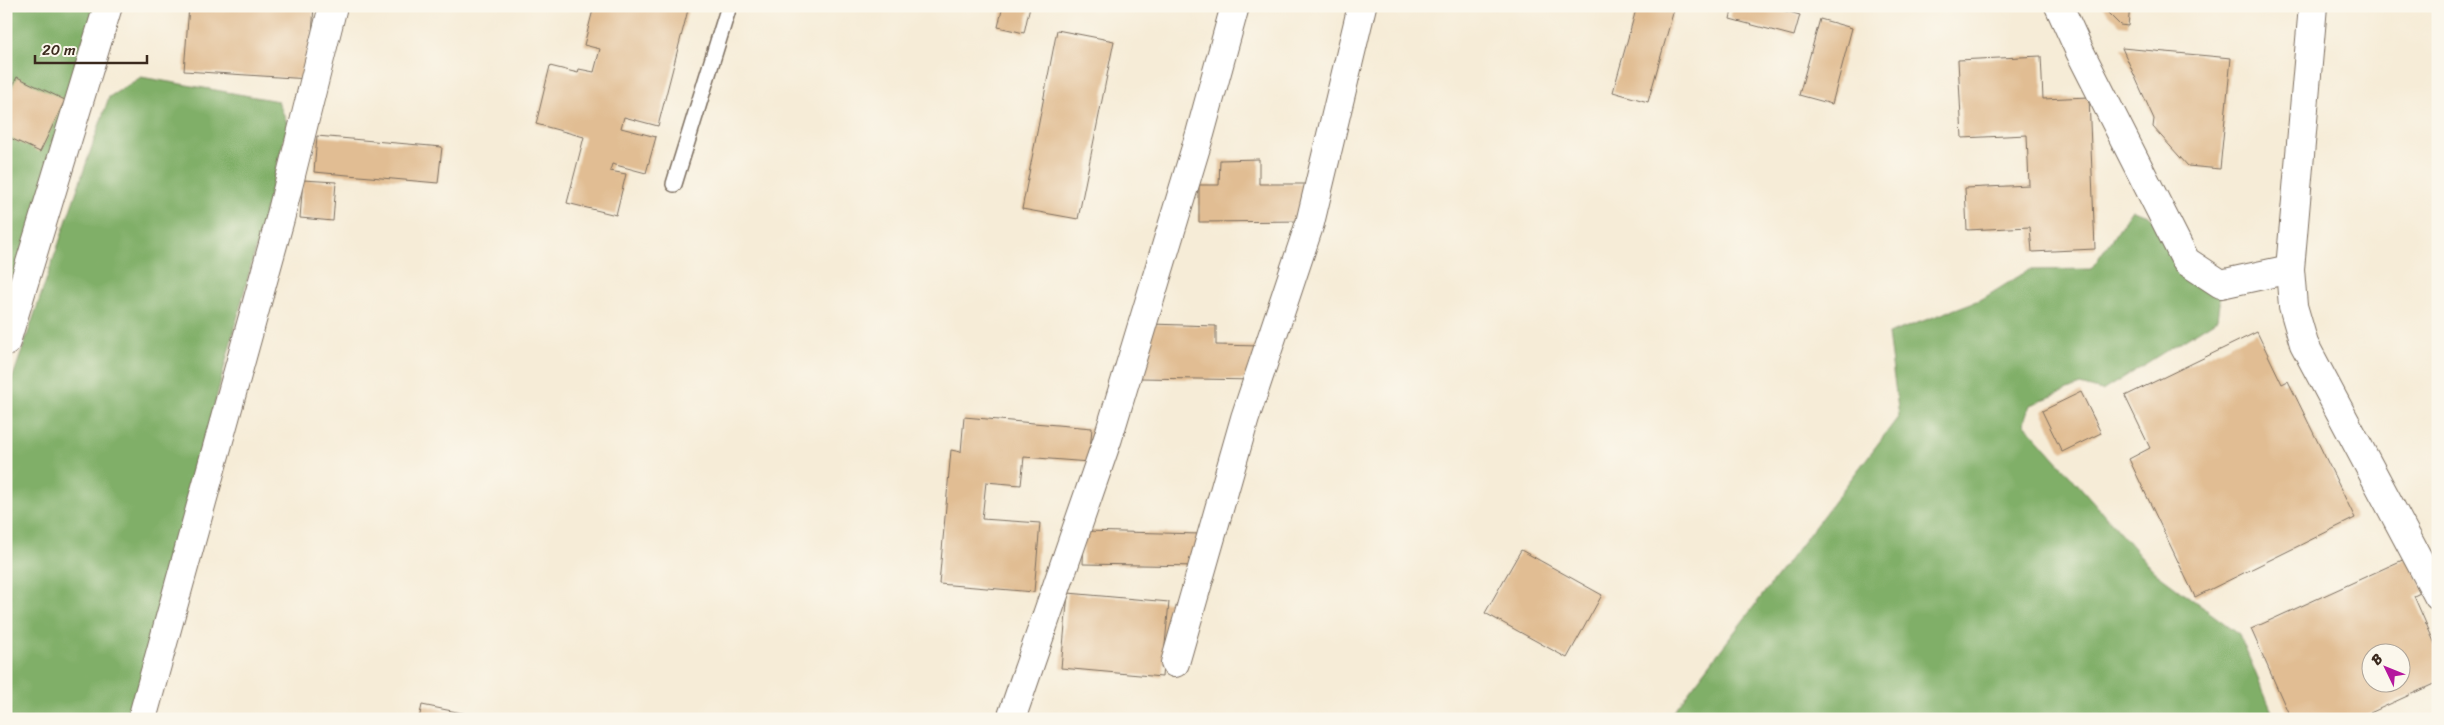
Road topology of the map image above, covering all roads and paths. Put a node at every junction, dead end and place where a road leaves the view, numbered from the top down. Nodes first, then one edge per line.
1 (108, 6) edge
2 (333, 6) edge
3 (729, 6) edge
4 (1234, 6) edge
5 (1362, 6) edge
6 (2059, 6) edge
7 (2313, 6) edge
8 (674, 184) dead end
9 (2290, 269) junction
10 (6, 342) edge
11 (2438, 596) edge
12 (1175, 663) dead end
13 (142, 719) edge
14 (1010, 719) edge

1 - 10 street
2 - 13 street
3 - 8 lane
4 - 14 street
5 - 12 street
6 - 9 street
7 - 9 street
9 - 11 street

